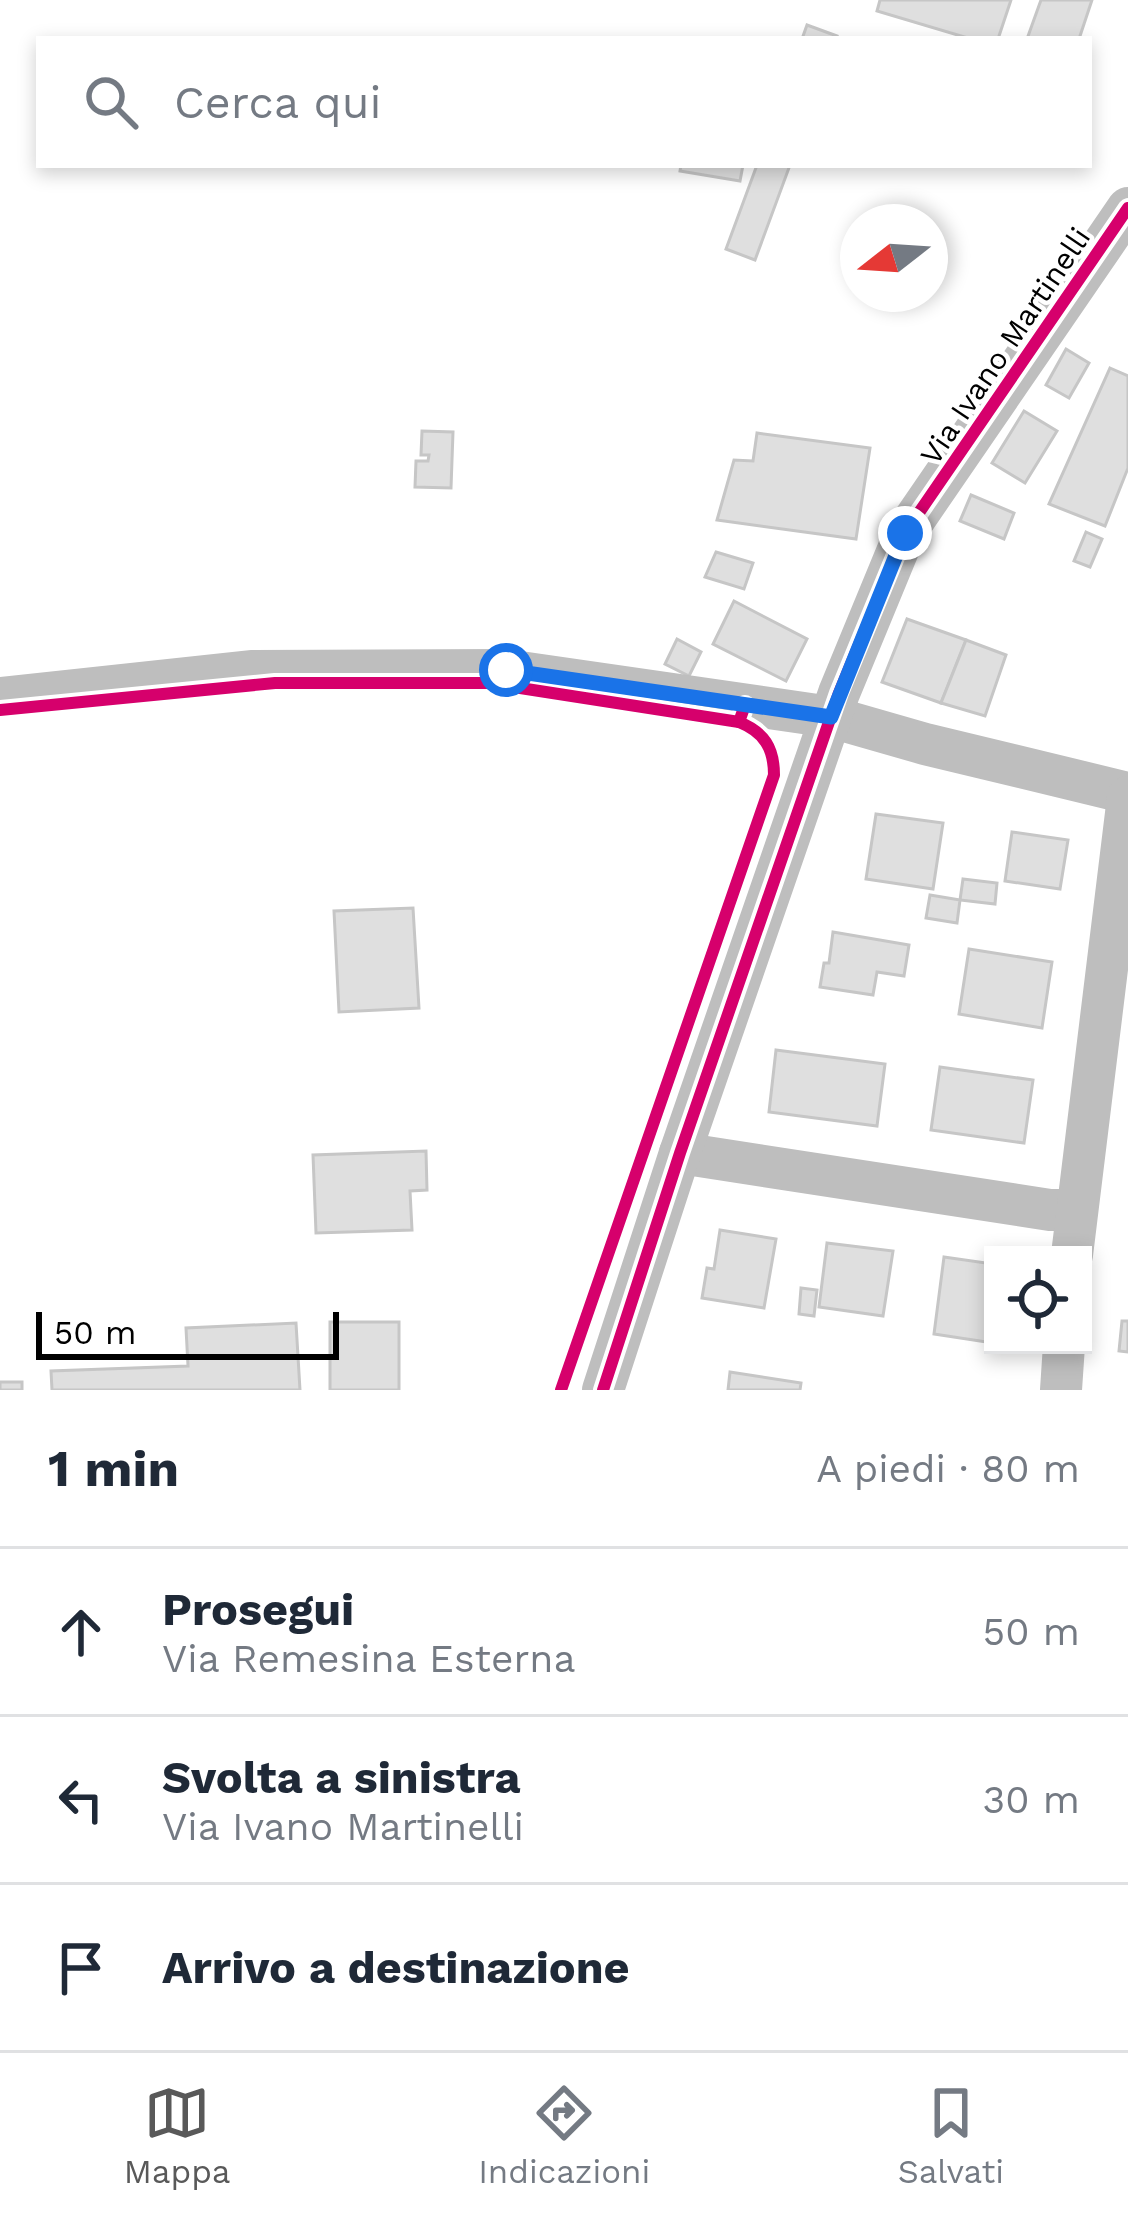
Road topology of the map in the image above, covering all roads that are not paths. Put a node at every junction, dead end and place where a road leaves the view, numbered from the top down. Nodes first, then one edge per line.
1 (1128, 208) edge
2 (0, 698) edge
3 (831, 717) junction
4 (1128, 795) edge
5 (680, 1153) junction
6 (1076, 1210) junction
7 (1073, 1246) edge
8 (1063, 1354) edge
9 (603, 1390) edge
10 (1061, 1390) edge

1 - 3 street, Via Ivano Martinelli
2 - 3 street
3 - 4 street
3 - 5 street, Via Ivano Martinelli
4 - 6 street
5 - 6 street
5 - 9 street, Via Ivano Martinelli
6 - 7 street
8 - 10 street

